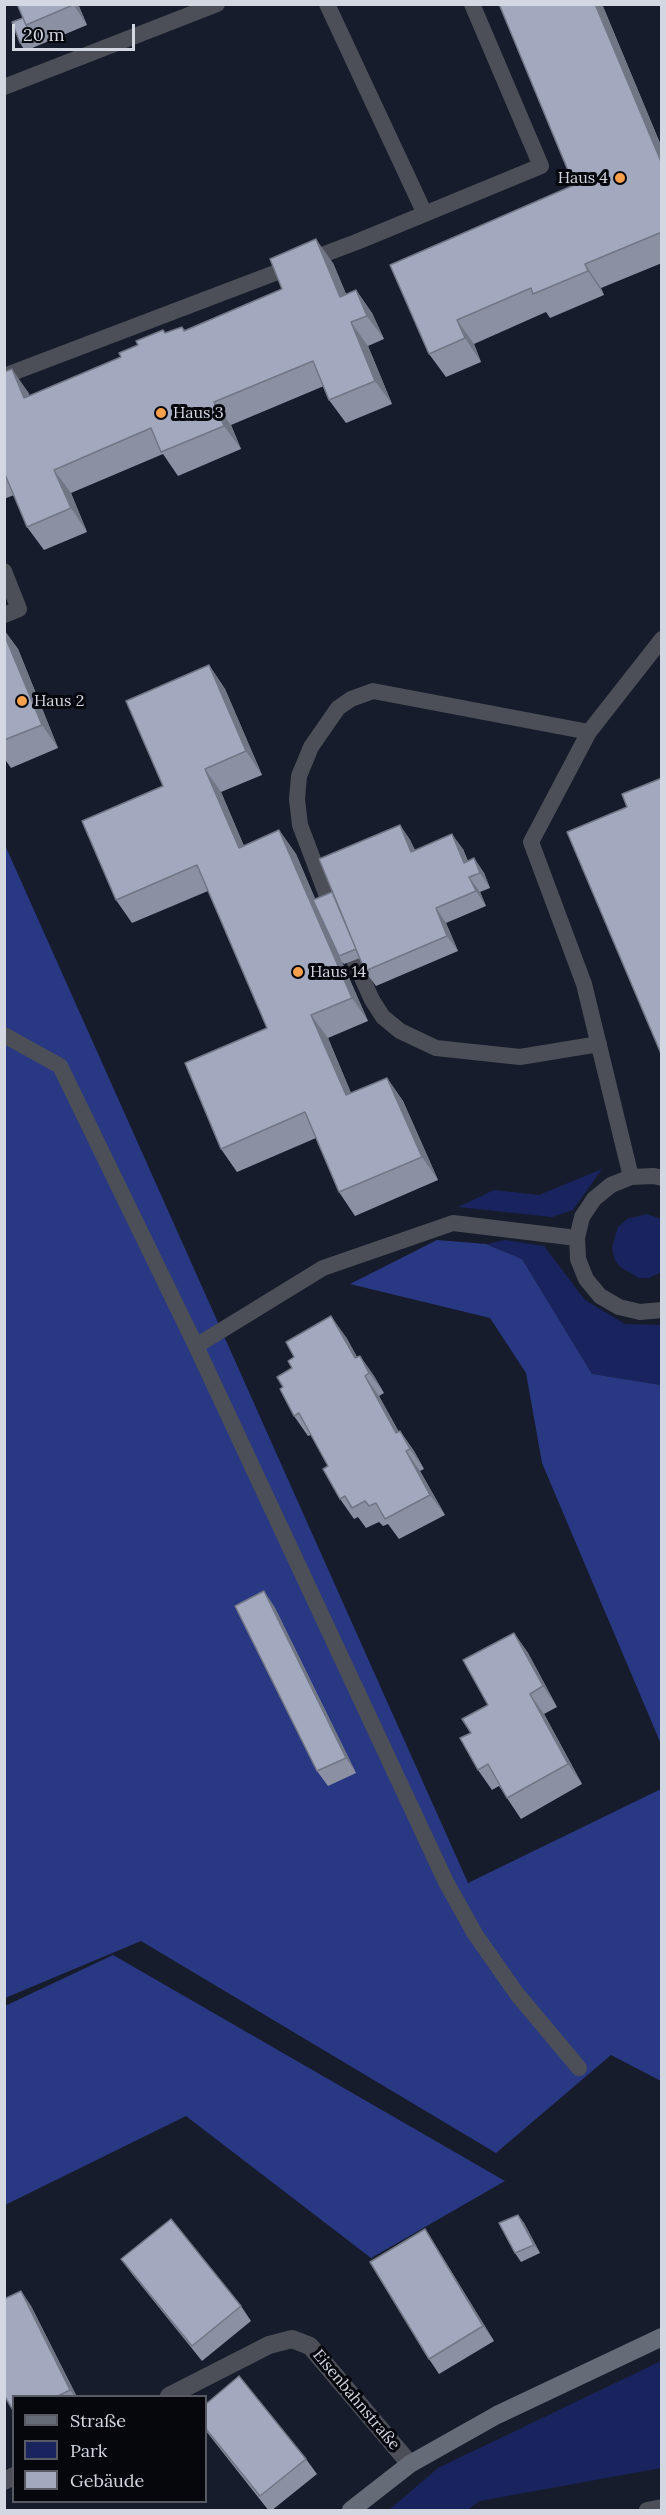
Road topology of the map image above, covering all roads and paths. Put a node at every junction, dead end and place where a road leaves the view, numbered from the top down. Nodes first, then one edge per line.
1 (217, 4) edge
2 (327, 4) edge
3 (472, 4) edge
4 (4, 87) edge
5 (425, 214) junction
6 (4, 376) edge
7 (4, 571) edge
8 (4, 615) edge
9 (662, 639) edge
10 (589, 732) junction
11 (330, 904) edge
12 (354, 960) edge
13 (4, 1035) edge
14 (598, 1044) junction
15 (631, 1178) junction
16 (662, 1179) edge
17 (577, 1238) junction
18 (662, 1310) edge
19 (196, 1346) junction
20 (579, 2068) dead end
21 (662, 2337) edge
22 (173, 2395) edge
23 (410, 2464) junction
24 (662, 2506) edge
25 (351, 2511) edge
26 (647, 2511) edge

1 - 4 lane
2 - 5 lane
3 - 5 lane
5 - 6 lane
7 - 8 lane
9 - 10 lane
10 - 11 lane
10 - 14 lane
12 - 14 lane
13 - 19 lane
14 - 15 lane
15 - 16 lane
15 - 17 lane
17 - 18 lane
17 - 19 lane
19 - 20 lane
21 - 23 street, Eisenbahnstraße
22 - 23 street, Eisenbahnstraße
23 - 25 street, Eisenbahnstraße
24 - 26 lane

